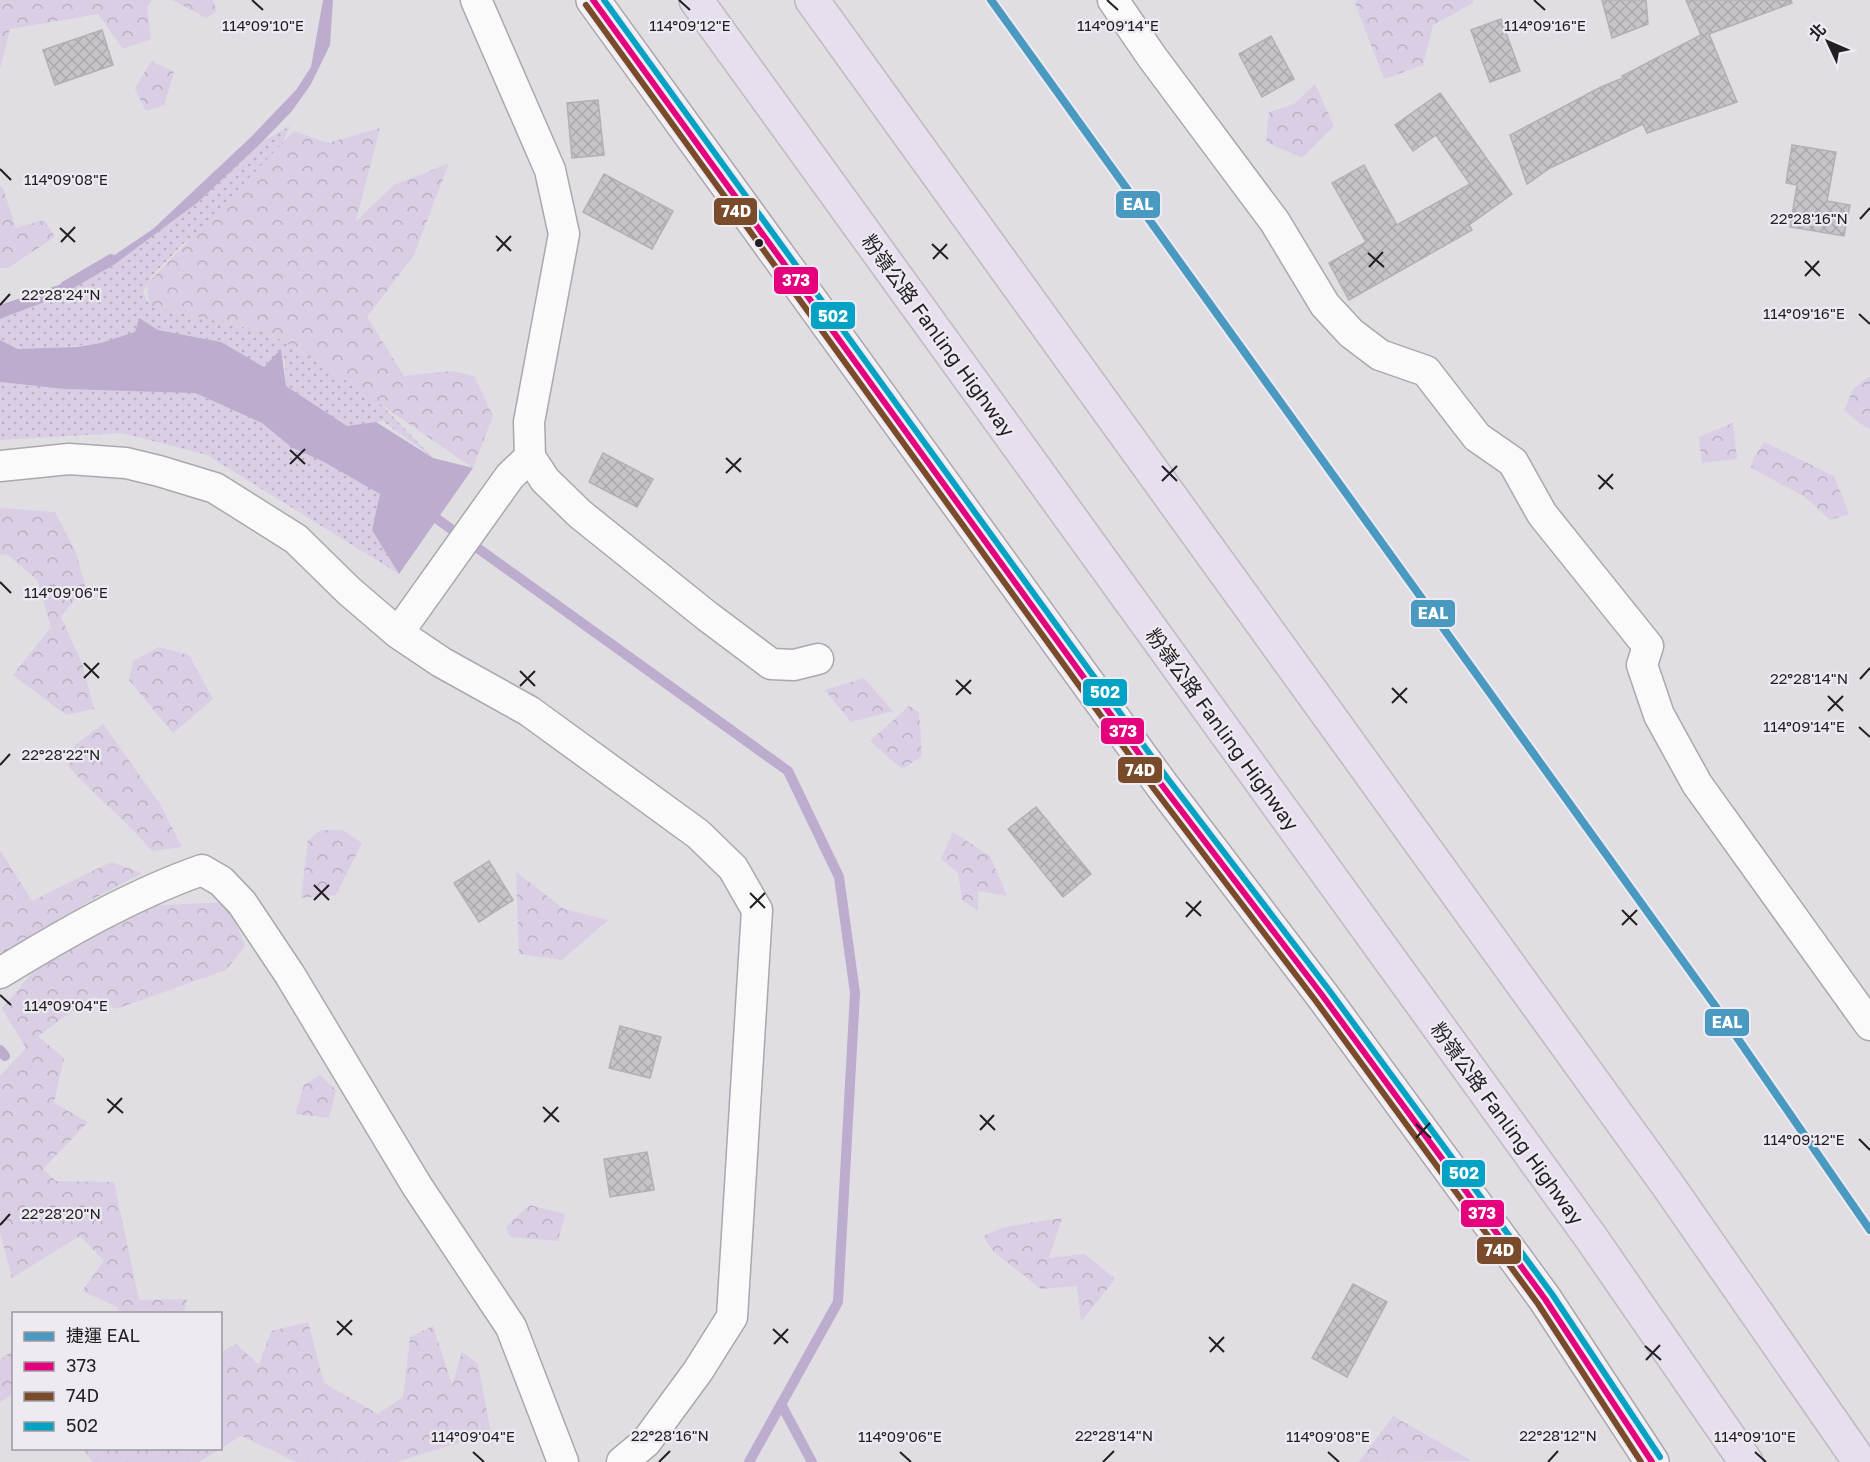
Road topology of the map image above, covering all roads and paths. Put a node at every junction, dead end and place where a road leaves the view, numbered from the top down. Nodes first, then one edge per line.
1 (476, 0) edge
2 (593, 0) edge
3 (696, 0) edge
4 (812, 0) edge
5 (1113, 0) edge
6 (0, 466) edge
7 (520, 466) junction
8 (398, 633) junction
9 (818, 659) dead end
10 (0, 973) edge
11 (1870, 1025) edge
12 (563, 1462) edge
13 (622, 1462) edge
14 (1652, 1462) edge
15 (1746, 1462) edge
16 (1860, 1462) edge

1 - 7 street
2 - 14 main road
3 - 15 highway, 粉嶺公路 Fanling Highway
4 - 16 highway
5 - 11 street
6 - 8 street
7 - 8 street
7 - 9 street
8 - 13 street
10 - 12 street

